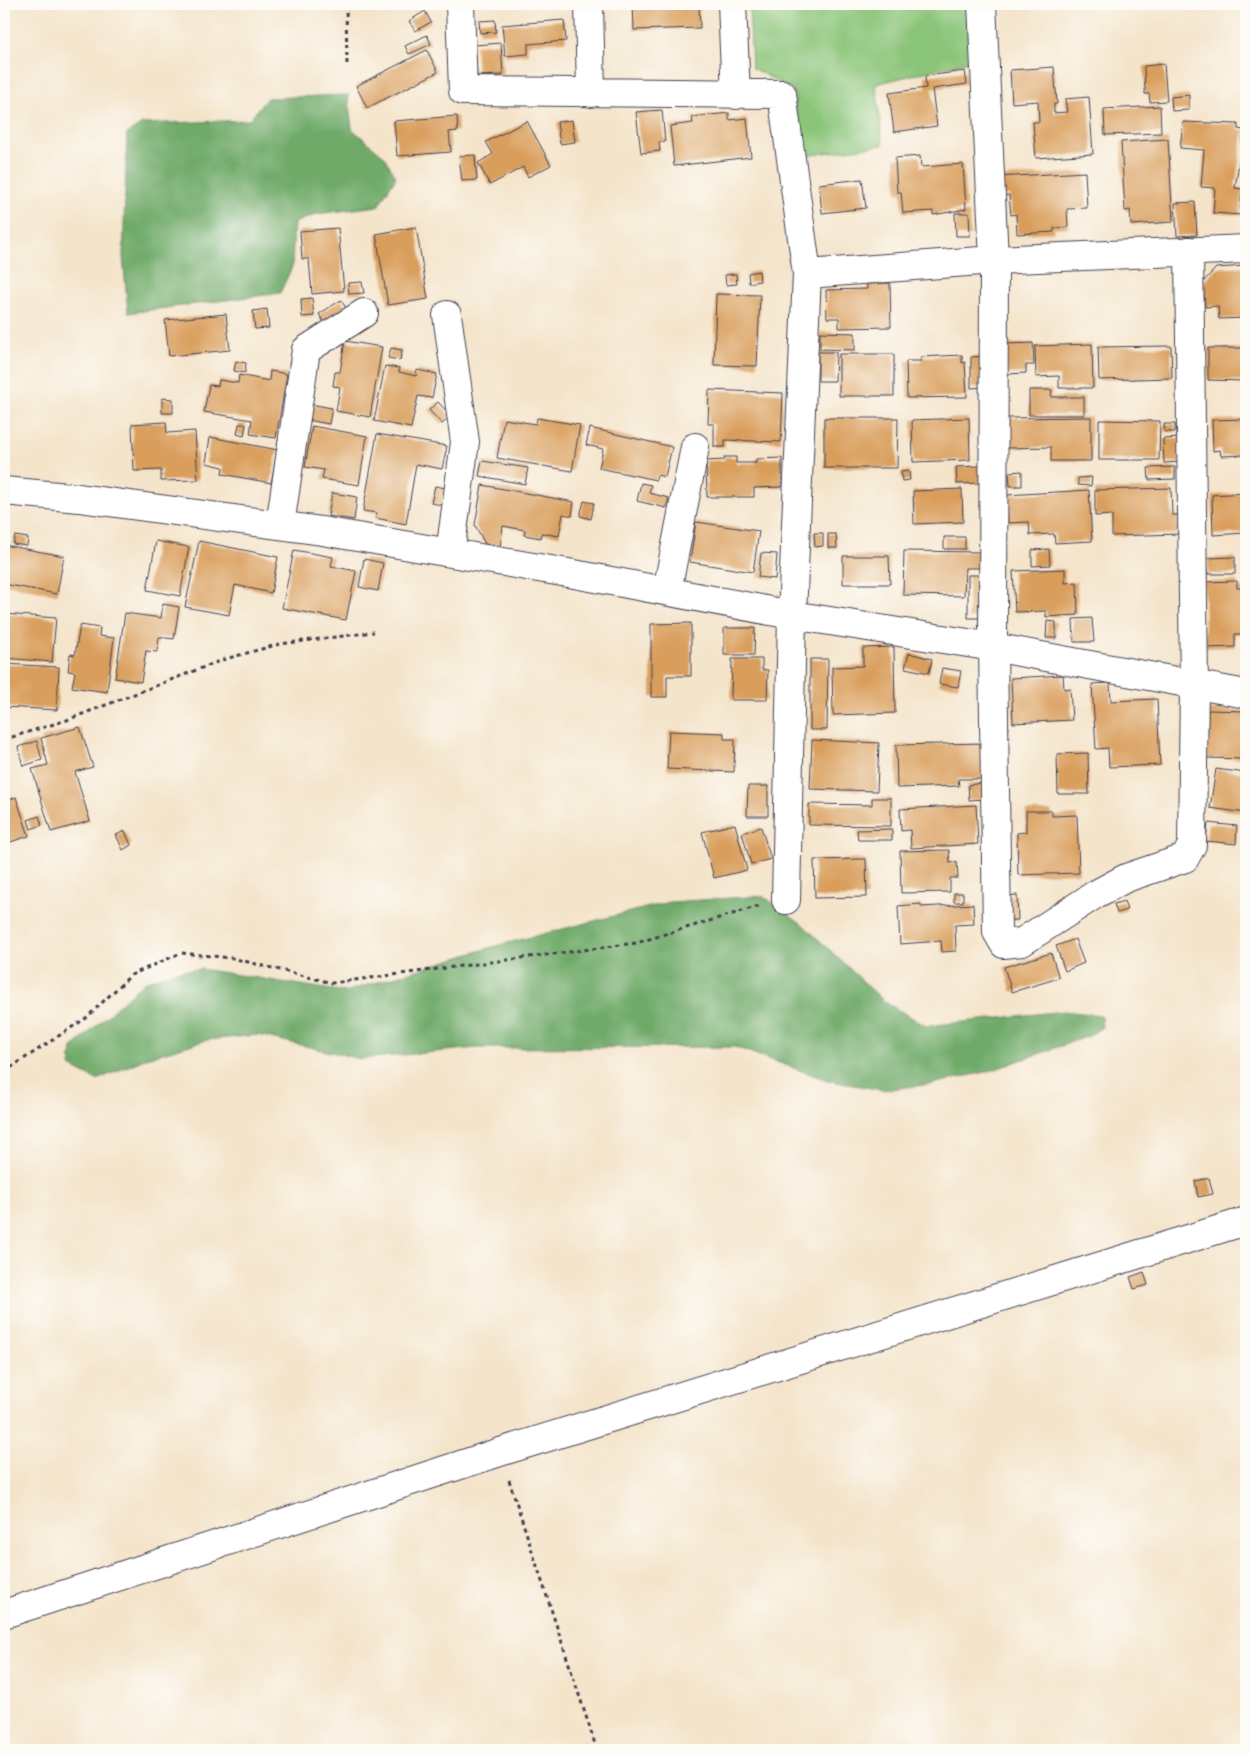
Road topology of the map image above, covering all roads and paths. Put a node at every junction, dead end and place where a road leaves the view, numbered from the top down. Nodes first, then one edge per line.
1 (346, 4) edge
2 (460, 4) edge
3 (589, 4) edge
4 (732, 4) edge
5 (982, 4) edge
6 (347, 65) dead end
7 (591, 93) junction
8 (736, 95) junction
9 (1246, 249) edge
10 (1189, 251) junction
11 (994, 260) junction
12 (807, 274) junction
13 (364, 313) dead end
14 (447, 315) dead end
15 (695, 447) dead end
16 (4, 490) edge
17 (280, 525) junction
18 (450, 553) junction
19 (667, 591) junction
20 (792, 615) junction
21 (374, 632) dead end
22 (993, 647) junction
23 (1194, 686) junction
24 (1246, 694) edge
25 (4, 736) edge
26 (786, 900) joint
27 (4, 1072) edge
28 (1246, 1221) edge
29 (500, 1452) junction
30 (4, 1614) edge
31 (597, 1750) edge

1 - 6 path
2 - 7 street
3 - 7 street
4 - 8 street
5 - 11 street
7 - 8 street
8 - 12 street
9 - 10 street
10 - 11 street
10 - 23 street
11 - 12 street
11 - 22 street
12 - 20 street
13 - 17 street
14 - 18 street
15 - 19 street
16 - 17 street
17 - 18 street
18 - 19 street
19 - 20 street
20 - 22 street
20 - 26 street
21 - 25 path
22 - 23 street
22 - 23 street
23 - 24 street
26 - 27 path
28 - 29 street
29 - 30 street
29 - 31 path

